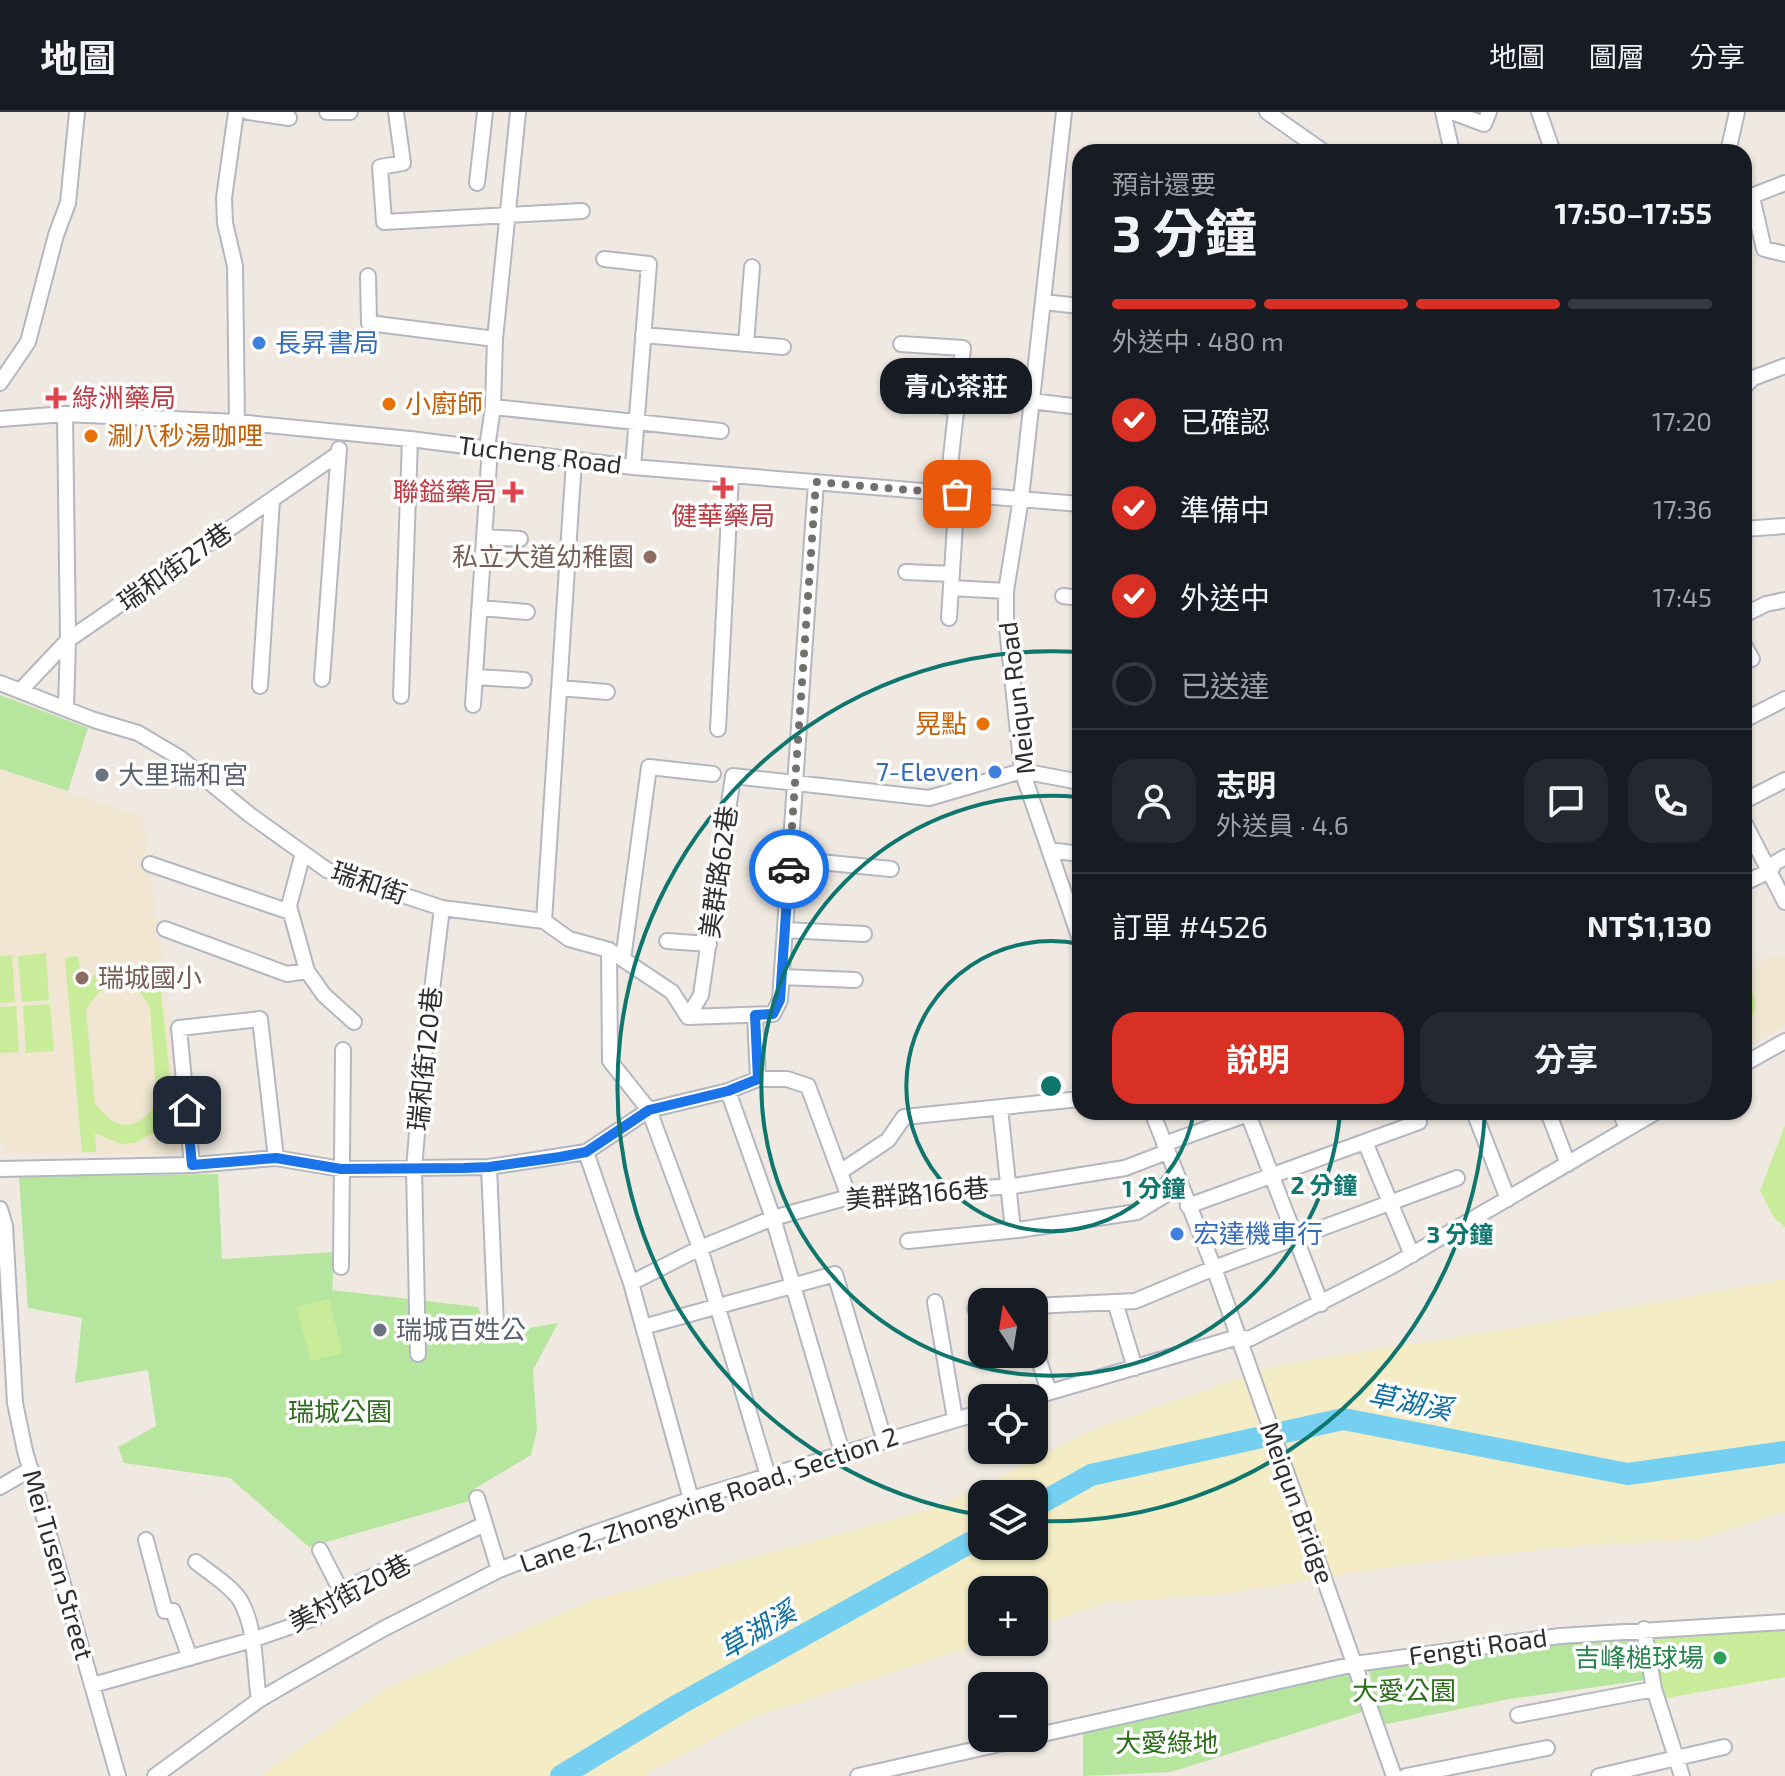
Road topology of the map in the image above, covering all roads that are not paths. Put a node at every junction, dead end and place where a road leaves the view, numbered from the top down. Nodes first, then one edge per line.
1 (77, 112) edge
2 (236, 112) edge
3 (248, 112) edge
4 (327, 112) edge
5 (350, 112) edge
6 (396, 112) edge
7 (485, 112) edge
8 (518, 112) edge
9 (1064, 112) edge
10 (1267, 112) edge
11 (1443, 112) edge
12 (1452, 112) edge
13 (1489, 112) edge
14 (1539, 112) edge
15 (1737, 112) edge
16 (289, 118) dead end
17 (1313, 144) edge
18 (1450, 144) edge
19 (1550, 144) edge
20 (1730, 144) edge
21 (477, 183) dead end
22 (1785, 183) edge
23 (1752, 196) edge
24 (582, 211) dead end
25 (1752, 211) edge
26 (506, 214) junction
27 (1785, 254) edge
28 (604, 259) dead end
29 (752, 267) dead end
30 (368, 276) dead end
31 (1043, 302) junction
32 (1072, 305) edge
33 (643, 335) junction
34 (495, 339) junction
35 (746, 344) junction
36 (901, 344) dead end
37 (783, 347) dead end
38 (1785, 366) edge
39 (1752, 379) edge
40 (0, 383) edge
41 (898, 400) dead end
42 (1031, 401) junction
43 (1072, 406) edge
44 (493, 407) junction
45 (955, 407) junction
46 (65, 414) junction
47 (0, 419) edge
48 (237, 422) junction
49 (636, 422) junction
50 (721, 431) dead end
51 (341, 433) junction
52 (410, 439) junction
53 (489, 448) junction
54 (338, 454) junction
55 (574, 460) junction
56 (633, 467) junction
57 (731, 476) junction
58 (816, 482) junction
59 (952, 493) junction
60 (1021, 498) junction
61 (272, 500) junction
62 (1072, 503) edge
63 (1785, 526) edge
64 (1752, 528) edge
65 (484, 537) junction
66 (520, 539) dead end
67 (906, 572) dead end
68 (952, 581) junction
69 (1006, 591) junction
70 (1063, 596) dead end
71 (1072, 597) edge
72 (1785, 600) edge
73 (480, 608) junction
74 (1752, 611) edge
75 (527, 612) dead end
76 (949, 618) dead end
77 (68, 640) junction
78 (476, 677) junction
79 (322, 679) dead end
80 (524, 680) dead end
81 (0, 683) edge
82 (260, 686) dead end
83 (560, 688) junction
84 (20, 691) junction
85 (607, 692) dead end
86 (401, 696) dead end
87 (1785, 699) edge
88 (473, 705) dead end
89 (66, 708) junction
90 (1752, 716) edge
91 (718, 729) dead end
92 (1022, 771) junction
93 (713, 774) dead end
94 (1072, 780) edge
95 (1785, 780) edge
96 (796, 784) junction
97 (1752, 797) edge
98 (1752, 837) edge
99 (1049, 850) junction
100 (303, 853) junction
101 (1072, 853) edge
102 (1785, 857) edge
103 (789, 859) junction
104 (150, 864) dead end
105 (891, 869) dead end
106 (1770, 871) junction
107 (1752, 879) edge
108 (1785, 902) edge
109 (442, 908) junction
110 (290, 912) junction
111 (1072, 916) edge
112 (544, 921) junction
113 (165, 929) dead end
114 (785, 930) junction
115 (864, 934) dead end
116 (667, 941) dead end
117 (709, 944) junction
118 (609, 950) junction
119 (623, 959) junction
120 (307, 971) junction
121 (782, 977) junction
122 (855, 980) dead end
123 (755, 1015) junction
124 (688, 1017) junction
125 (354, 1022) dead end
126 (1785, 1041) edge
127 (343, 1050) dead end
128 (1752, 1060) edge
129 (758, 1079) junction
130 (728, 1091) junction
131 (1072, 1100) edge
132 (1000, 1108) junction
133 (649, 1110) junction
134 (1155, 1120) edge
135 (1234, 1120) edge
136 (1253, 1120) edge
137 (1477, 1120) edge
138 (1551, 1120) edge
139 (1624, 1120) edge
140 (1642, 1120) edge
141 (1419, 1122) dead end
142 (1627, 1128) junction
143 (1365, 1142) junction
144 (1166, 1148) junction
145 (586, 1152) junction
146 (276, 1158) junction
147 (1568, 1164) junction
148 (192, 1165) junction
149 (489, 1167) junction
150 (0, 1169) edge
151 (341, 1169) junction
152 (414, 1169) junction
153 (840, 1172) junction
154 (1272, 1176) junction
155 (1457, 1178) dead end
156 (1008, 1186) junction
157 (1180, 1186) junction
158 (849, 1197) junction
159 (1508, 1199) junction
160 (1389, 1203) junction
161 (1188, 1206) junction
162 (0, 1209) edge
163 (773, 1218) junction
164 (1013, 1230) junction
165 (1296, 1237) junction
166 (908, 1241) dead end
167 (700, 1248) junction
168 (1412, 1255) junction
169 (341, 1267) dead end
170 (3, 1268) edge
171 (1214, 1268) junction
172 (631, 1283) junction
173 (794, 1286) junction
174 (935, 1302) dead end
175 (1115, 1302) junction
176 (1321, 1304) junction
177 (718, 1305) junction
178 (1048, 1305) edge
179 (496, 1326) dead end
180 (643, 1327) junction
181 (1238, 1337) junction
182 (418, 1354) dead end
183 (1042, 1368) edge
184 (1135, 1368) junction
185 (1049, 1392) joint
186 (968, 1416) edge
187 (955, 1419) junction
188 (884, 1439) junction
189 (842, 1452) junction
190 (31, 1469) junction
191 (768, 1476) junction
192 (0, 1487) edge
193 (477, 1498) dead end
194 (691, 1499) junction
195 (485, 1524) junction
196 (146, 1540) dead end
197 (320, 1550) dead end
198 (196, 1562) dead end
199 (499, 1570) junction
200 (341, 1591) junction
201 (1785, 1622) edge
202 (1644, 1629) junction
203 (252, 1640) junction
204 (1353, 1657) junction
205 (190, 1658) junction
206 (93, 1685) junction
207 (1654, 1689) junction
208 (259, 1700) junction
209 (1518, 1715) dead end
210 (1048, 1733) edge
211 (1724, 1747) dead end
212 (1547, 1748) dead end
213 (968, 1751) edge
214 (1678, 1757) junction
215 (118, 1776) edge
216 (155, 1776) edge
217 (858, 1776) edge
218 (1394, 1776) edge
219 (1406, 1776) edge
220 (1599, 1776) edge
221 (1682, 1776) edge

1 - 40 street
2 - 48 street
3 - 16 street
4 - 5 street
6 - 26 street
7 - 21 street
8 - 26 street
9 - 31 street, Meiqun Road
10 - 17 street
11 - 18 street
12 - 13 street
14 - 19 street
15 - 20 street
22 - 23 street
24 - 26 street
25 - 27 street
26 - 34 street
28 - 33 street
29 - 35 street
30 - 34 street
31 - 32 street
31 - 42 street, Meiqun Road
33 - 35 street
33 - 49 street
34 - 44 street
35 - 37 street
36 - 45 street
38 - 39 street
41 - 45 street
42 - 43 street
42 - 60 street, Meiqun Road
44 - 49 street
44 - 53 street
45 - 59 street
46 - 47 street, Tucheng Road
46 - 48 street, Tucheng Road
46 - 77 street
48 - 51 street, Tucheng Road
49 - 50 street
49 - 56 street
51 - 52 street, Tucheng Road
51 - 54 street
52 - 53 street, Tucheng Road
52 - 86 street
53 - 55 street, Tucheng Road
53 - 65 street
54 - 61 street, 瑞和街27巷
54 - 79 street
55 - 56 street, Tucheng Road
55 - 83 street
56 - 57 street, Tucheng Road
57 - 58 street, Tucheng Road
57 - 91 street
58 - 59 street, Tucheng Road
58 - 96 street
59 - 60 street, Tucheng Road
59 - 68 street
60 - 62 street, Tucheng Road
60 - 69 street, Meiqun Road
61 - 77 street, 瑞和街27巷
61 - 82 street
63 - 64 street
65 - 66 street
65 - 73 street
67 - 68 street
68 - 69 street
68 - 76 street
69 - 92 street, Meiqun Road
70 - 71 street
72 - 74 street
73 - 75 street
73 - 78 street
77 - 84 street, 瑞和街27巷
77 - 89 street
78 - 80 street
78 - 88 street
81 - 84 street, 瑞和街
83 - 85 street
83 - 112 street
84 - 89 street, 瑞和街
87 - 90 street
89 - 100 street, 瑞和街
92 - 94 street
92 - 96 street, 美群路62巷
92 - 99 street, Meiqun Road
93 - 119 street
95 - 97 street
96 - 103 street
96 - 117 street, 美群路62巷
98 - 106 street
99 - 101 street
99 - 111 street, Meiqun Road
100 - 109 street, 瑞和街
100 - 110 street
102 - 106 street
103 - 105 street
103 - 114 street
104 - 110 street
106 - 107 street
106 - 108 street
109 - 112 street, 瑞和街
109 - 152 street, 瑞和街120巷
110 - 120 street
112 - 118 street, 瑞和街
113 - 120 street
114 - 115 street
114 - 121 street
116 - 117 street
117 - 124 street, 美群路62巷
118 - 119 street, 瑞和街
118 - 133 street
119 - 124 street, 瑞和街
120 - 125 street
121 - 122 street
121 - 123 street
123 - 124 street
123 - 129 street
126 - 128 street
127 - 151 street
129 - 130 street
129 - 153 street
130 - 133 street
130 - 163 street
131 - 132 street
132 - 153 street
132 - 156 street
133 - 145 street
133 - 167 street
134 - 144 street
135 - 144 street, 美群路166巷
136 - 154 street
137 - 159 street
138 - 147 street
139 - 142 street
140 - 142 street
141 - 143 street
142 - 147 street
143 - 154 street
143 - 160 street
144 - 156 street, 美群路166巷
144 - 157 street
145 - 149 street
145 - 172 street
146 - 148 street
146 - 148 street
146 - 151 street
147 - 159 street
148 - 150 street
149 - 152 street
149 - 179 street
151 - 152 street
151 - 169 street
152 - 182 street, 瑞和街120巷
153 - 158 street
154 - 161 street
154 - 165 street
155 - 160 street
156 - 158 street, 美群路166巷
156 - 164 street
157 - 161 street
157 - 164 street
158 - 163 street, 美群路166巷
159 - 168 street
160 - 165 street
160 - 168 street
161 - 171 street
162 - 170 street, Mei Tusen Street
163 - 167 street, 美群路166巷
163 - 173 street
164 - 166 street
165 - 171 street
165 - 176 street
167 - 172 street, 美群路166巷
167 - 177 street
168 - 176 street
170 - 190 street, Mei Tusen Street
171 - 175 street
171 - 181 street
172 - 180 street
173 - 177 street
173 - 188 street
173 - 189 street
174 - 187 street
175 - 178 street
175 - 184 street
176 - 181 street
177 - 180 street
177 - 191 street
180 - 194 street
181 - 184 street
181 - 204 street, Meiqun Bridge
183 - 185 street
184 - 185 street
186 - 187 street, Lane 2, Zhongxing Road, Section 2
187 - 188 street, Lane 2, Zhongxing Road, Section 2
188 - 189 street, Lane 2, Zhongxing Road, Section 2
189 - 191 street, Lane 2, Zhongxing Road, Section 2
190 - 192 street
190 - 206 street, Mei Tusen Street
191 - 194 street, Lane 2, Zhongxing Road, Section 2
193 - 195 street
194 - 199 street, Lane 2, Zhongxing Road, Section 2
195 - 199 street
195 - 200 street, 美村街20巷
196 - 205 street
197 - 200 street
198 - 203 street
199 - 208 street, Lane 2, Zhongxing Road, Section 2
200 - 203 street, 美村街20巷
201 - 202 street, Fengti Road
202 - 204 street, Fengti Road
202 - 207 street
203 - 205 street, 美村街20巷
203 - 208 street
204 - 210 street, Fengti Road
204 - 218 street, Meiqun Bridge
205 - 206 street, 美村街20巷
206 - 215 street, Mei Tusen Street
207 - 209 street
207 - 214 street
208 - 216 street, Lane 2, Zhongxing Road, Section 2
211 - 214 street
212 - 219 street
213 - 217 street
214 - 220 street
214 - 221 street

